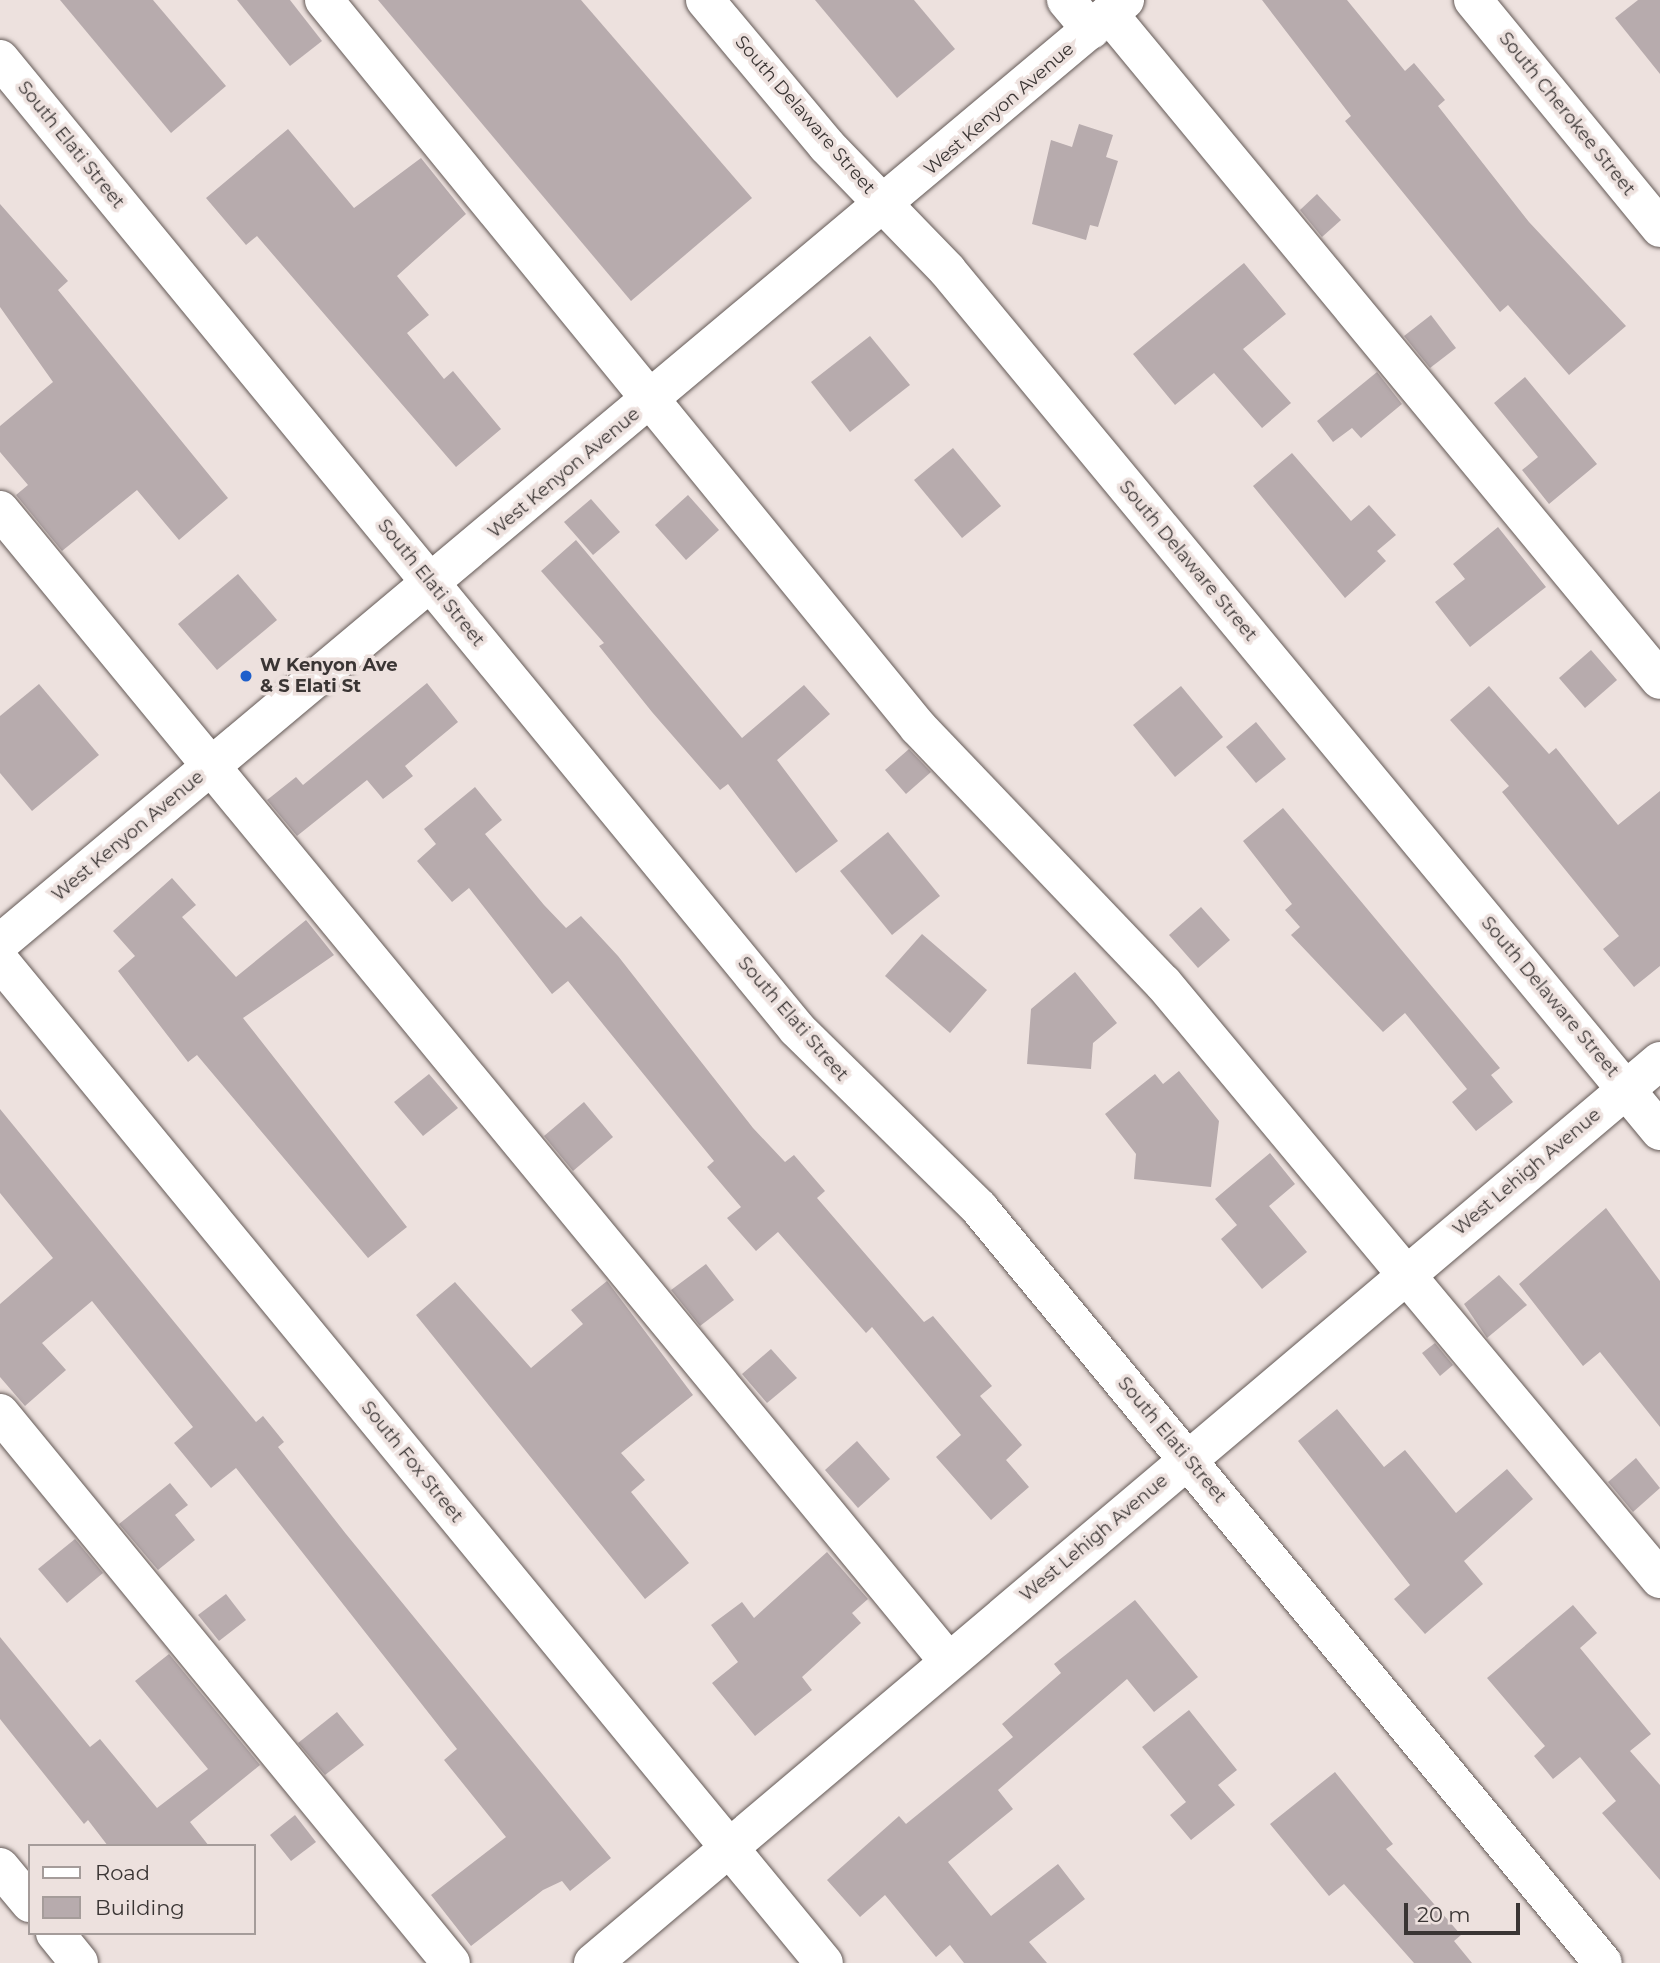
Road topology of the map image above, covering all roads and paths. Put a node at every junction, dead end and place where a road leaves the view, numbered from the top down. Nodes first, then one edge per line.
1 (324, 0) edge
2 (705, 0) edge
3 (1066, 0) edge
4 (1474, 0) edge
5 (1109, 15) edge
6 (0, 59) edge
7 (885, 206) junction
8 (1660, 228) edge
9 (652, 399) junction
10 (0, 510) edge
11 (431, 583) junction
12 (1660, 680) edge
13 (212, 766) junction
14 (0, 943) edge
15 (0, 961) edge
16 (1660, 1060) edge
17 (1626, 1089) junction
18 (1660, 1131) edge
19 (1407, 1274) junction
20 (0, 1413) edge
21 (1187, 1459) junction
22 (1660, 1579) edge
23 (948, 1661) junction
24 (728, 1847) junction
25 (0, 1867) edge
26 (28, 1901) edge
27 (57, 1935) edge
28 (79, 1963) edge
29 (451, 1963) edge
30 (593, 1963) edge
31 (824, 1963) edge
32 (1603, 1963) edge

1 - 9 street
2 - 7 street, South Delaware Street
3 - 5 street
4 - 8 street, South Cherokee Street
5 - 7 street, West Kenyon Avenue
5 - 12 street
6 - 11 street, South Elati Street
7 - 9 street, West Kenyon Avenue
7 - 17 street, South Delaware Street
9 - 11 street, West Kenyon Avenue
9 - 19 street
10 - 13 street
11 - 13 street, West Kenyon Avenue
11 - 21 street, South Elati Street
13 - 14 street, West Kenyon Avenue
13 - 23 street
15 - 24 street, South Fox Street
16 - 17 street, West Lehigh Avenue
17 - 18 street, South Delaware Street
17 - 19 street, West Lehigh Avenue
19 - 21 street, West Lehigh Avenue
19 - 22 street
20 - 29 street
21 - 23 street, West Lehigh Avenue
21 - 32 street, South Elati Street
23 - 24 street, West Lehigh Avenue
24 - 30 street, West Lehigh Avenue
24 - 31 street, South Fox Street
25 - 26 street
27 - 28 street

